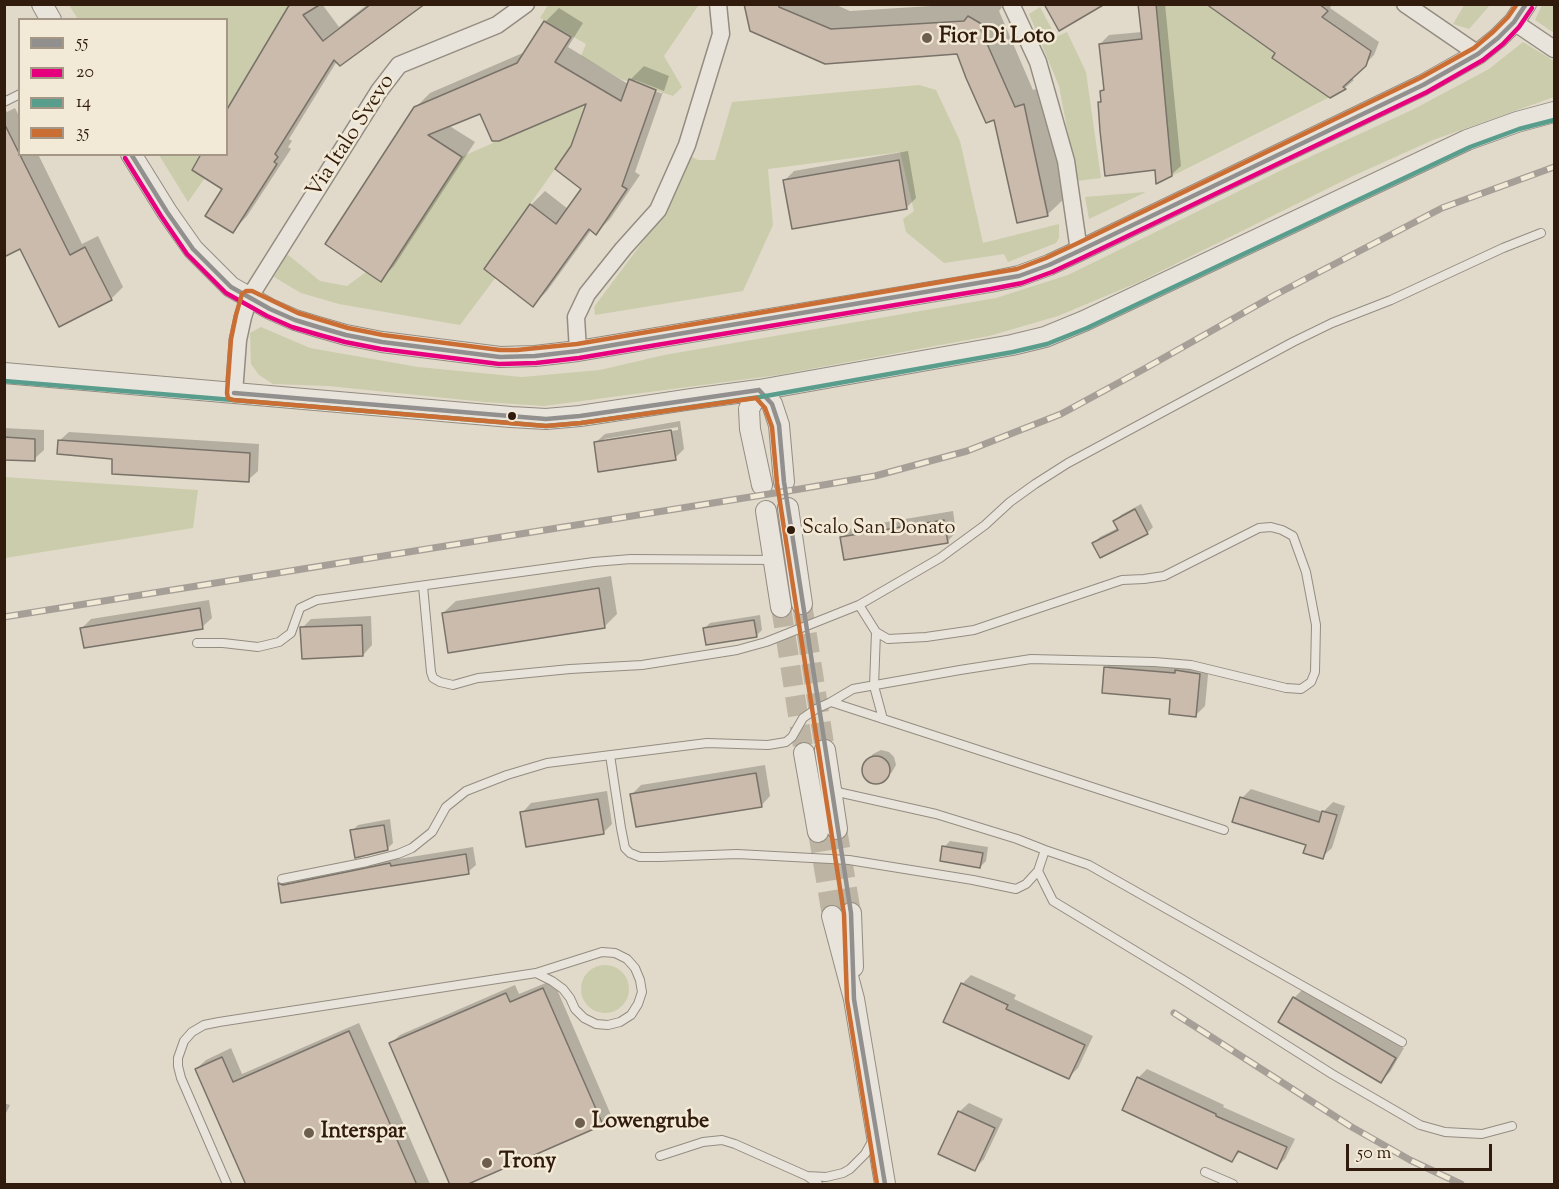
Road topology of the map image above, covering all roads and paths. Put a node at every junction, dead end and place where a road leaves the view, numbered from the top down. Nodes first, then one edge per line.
1 (42, 4) edge
2 (526, 4) edge
3 (718, 4) edge
4 (1011, 4) edge
5 (1405, 4) edge
6 (1526, 4) edge
7 (50, 18) edge
8 (1514, 22) junction
9 (1554, 49) edge
10 (1478, 54) junction
11 (18, 95) edge
12 (4, 102) edge
13 (1554, 112) edge
14 (132, 156) edge
15 (1541, 233) dead end
16 (1079, 251) junction
17 (249, 298) junction
18 (578, 351) junction
19 (4, 373) edge
20 (759, 390) junction
21 (230, 393) junction
22 (784, 482) dead end
23 (762, 485) dead end
24 (788, 508) dead end
25 (766, 511) dead end
26 (774, 560) junction
27 (423, 586) junction
28 (802, 604) tunnel mouth
29 (859, 605) junction
30 (781, 607) tunnel mouth
31 (876, 632) junction
32 (197, 643) dead end
33 (874, 686) junction
34 (831, 702) junction
35 (883, 719) junction
36 (825, 750) tunnel mouth
37 (804, 753) tunnel mouth
38 (610, 755) junction
39 (832, 791) junction
40 (837, 829) tunnel mouth
41 (1224, 830) dead end
42 (818, 832) tunnel mouth
43 (1045, 850) junction
44 (1038, 871) junction
45 (282, 879) dead end
46 (851, 913) tunnel mouth
47 (832, 916) tunnel mouth
48 (536, 973) junction
49 (854, 999) junction
50 (1402, 1042) dead end
51 (1512, 1126) dead end
52 (877, 1135) junction
53 (660, 1156) dead end
54 (1205, 1172) dead end
55 (807, 1176) junction
56 (227, 1185) edge
57 (818, 1185) edge
58 (885, 1185) edge
59 (1233, 1185) edge

1 - 7 street
2 - 17 street, Via Italo Svevo
3 - 18 street
4 - 16 street
5 - 10 street
6 - 8 street
8 - 9 street
8 - 10 street
10 - 16 street
11 - 12 lane
13 - 20 street
14 - 17 street
15 - 29 lane
16 - 18 street
17 - 18 street
17 - 21 street, Via Italo Svevo
19 - 21 street
20 - 21 street
20 - 22 street
20 - 23 street
24 - 28 street
25 - 26 street
26 - 27 lane
26 - 30 street
27 - 29 lane
27 - 32 lane
29 - 31 lane
31 - 33 lane
31 - 33 lane
33 - 34 lane
33 - 35 lane
34 - 35 lane
34 - 38 lane
35 - 41 lane
36 - 39 street
37 - 42 street
38 - 44 lane
38 - 45 lane
39 - 40 street
39 - 43 lane
43 - 44 lane
43 - 50 lane
44 - 51 lane
46 - 49 street
47 - 49 street
48 - 48 lane
48 - 56 lane
49 - 52 street
52 - 55 lane
52 - 58 street
53 - 55 lane
54 - 59 lane
55 - 57 lane

